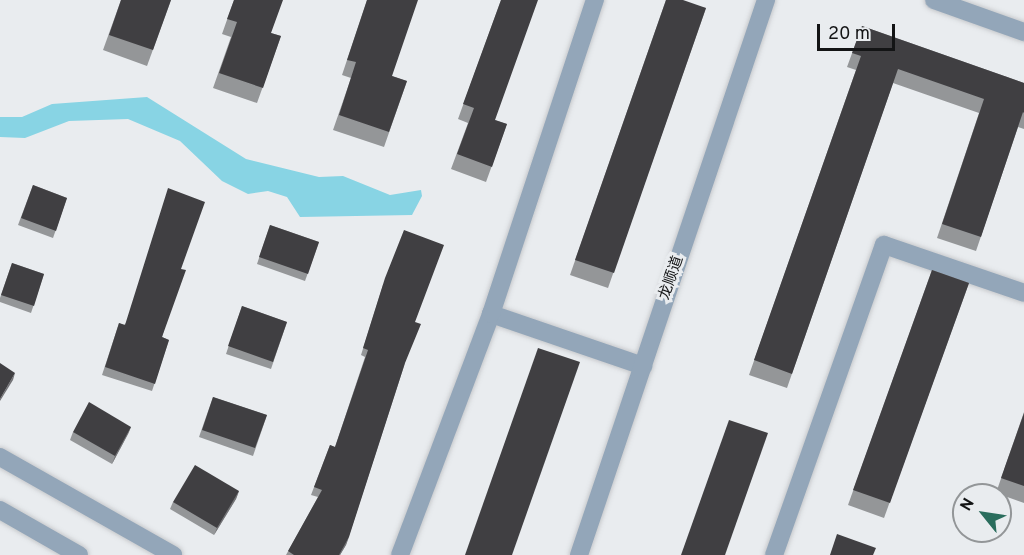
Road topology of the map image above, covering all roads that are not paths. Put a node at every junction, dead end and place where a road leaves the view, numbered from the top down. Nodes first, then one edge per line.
1 (595, 0) edge
2 (766, 0) edge
3 (934, 0) edge
4 (1024, 32) edge
5 (1024, 293) edge
6 (492, 314) junction
7 (643, 366) junction
8 (0, 457) edge
9 (0, 510) edge
10 (79, 555) edge
11 (173, 555) edge
12 (400, 555) edge
13 (579, 555) edge
14 (774, 555) edge

1 - 6 street
2 - 7 street, 龙顺道
3 - 4 street
5 - 14 street
6 - 7 street
6 - 12 street
7 - 13 street, 龙顺道
8 - 11 street
9 - 10 street

